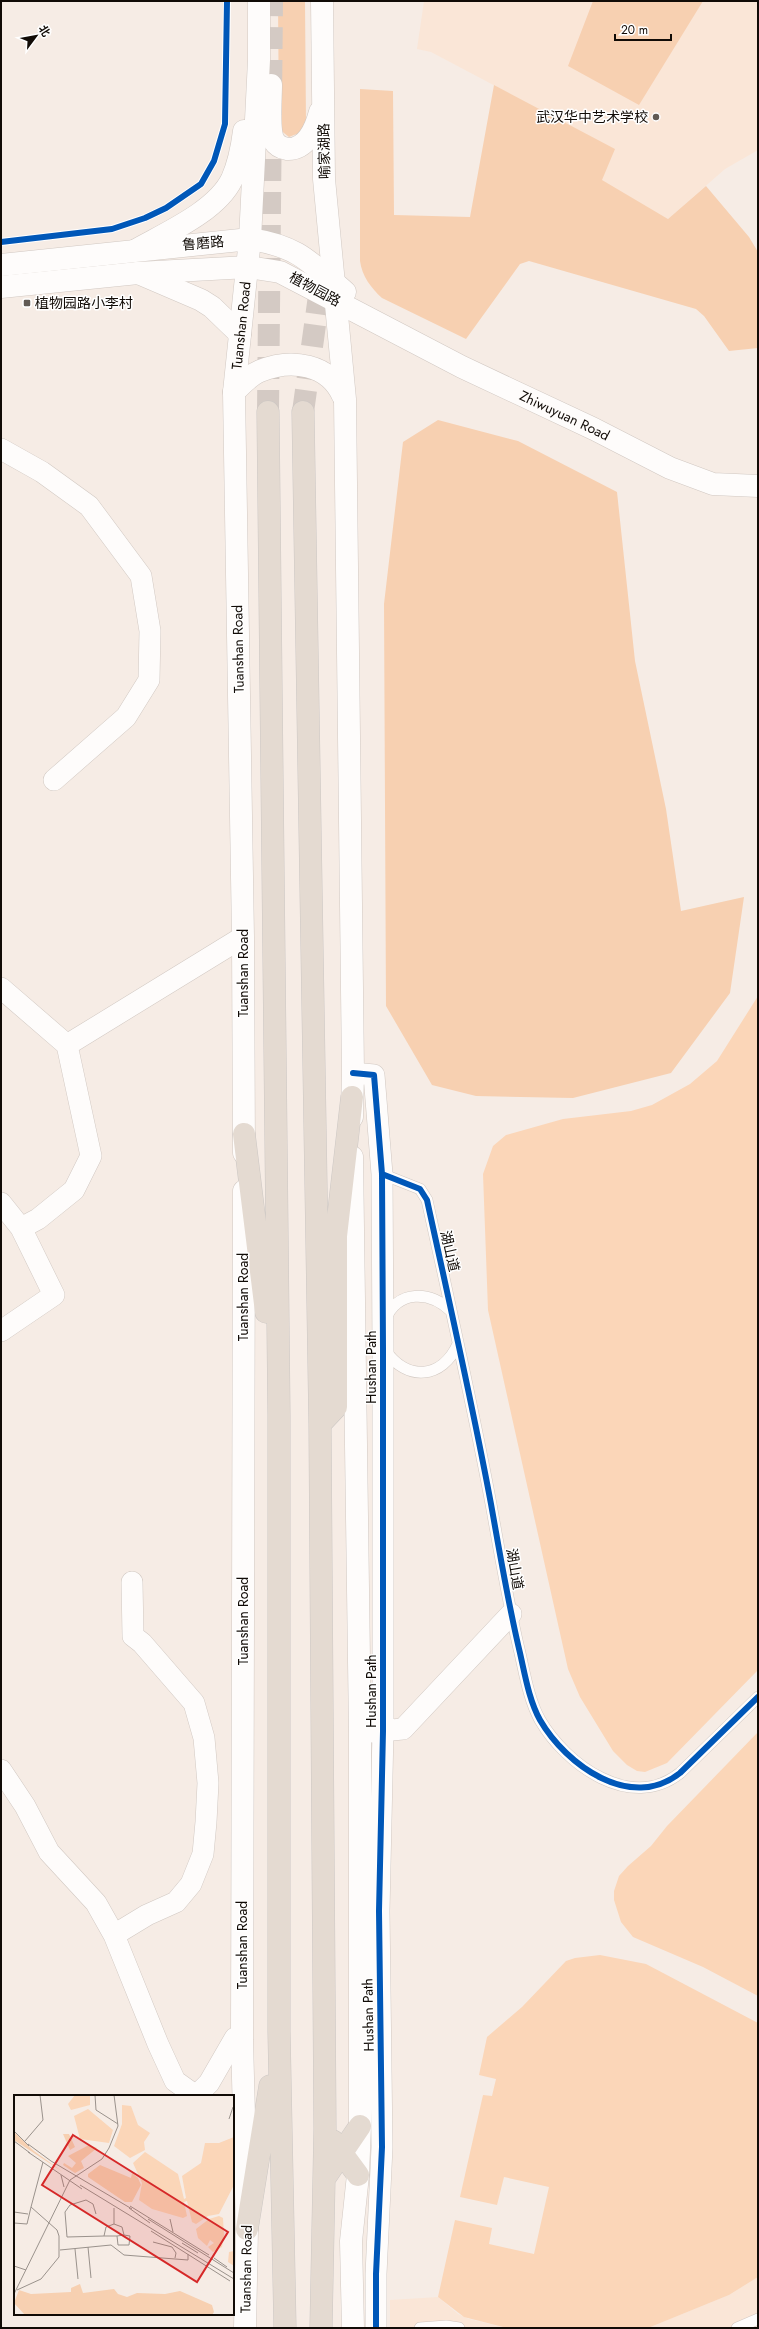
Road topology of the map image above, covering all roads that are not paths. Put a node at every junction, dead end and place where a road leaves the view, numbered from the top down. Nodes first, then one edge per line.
1 (259, 1) edge
2 (322, 1) edge
3 (259, 60) junction
4 (322, 101) junction
5 (250, 239) junction
6 (136, 250) junction
7 (1, 265) edge
8 (248, 267) junction
9 (138, 273) junction
10 (1, 287) edge
11 (334, 291) junction
12 (378, 323) joint
13 (240, 334) junction
14 (234, 392) junction
15 (345, 399) junction
16 (268, 412) tunnel mouth
17 (303, 412) tunnel mouth
18 (1, 449) edge
19 (758, 486) edge
20 (54, 780) dead end
21 (243, 937) junction
22 (1, 988) edge
23 (66, 1045) junction
24 (353, 1073) junction
25 (352, 1097) junction
26 (244, 1134) junction
27 (382, 1174) junction
28 (1, 1203) edge
29 (21, 1228) junction
30 (451, 1312) junction
31 (383, 1324) junction
32 (1, 1331) edge
33 (458, 1344) junction
34 (384, 1348) junction
35 (279, 1415) junction
36 (320, 1424) junction
37 (132, 1582) dead end
38 (511, 1614) junction
39 (758, 1697) edge
40 (383, 1731) junction
41 (360, 1733) junction
42 (1, 1770) edge
43 (114, 1935) junction
44 (279, 2031) junction
45 (242, 2040) junction
46 (195, 2095) edge
47 (197, 2095) edge
48 (360, 2126) junction
49 (325, 2129) junction
50 (342, 2152) junction
51 (358, 2176) junction
52 (324, 2179) junction
53 (247, 2230) junction
54 (758, 2319) edge
55 (245, 2328) edge
56 (285, 2328) edge
57 (321, 2328) edge
58 (353, 2328) edge
59 (376, 2328) edge
60 (420, 2328) edge
61 (459, 2328) edge
62 (737, 2328) edge

1 - 3 main road
2 - 4 main road, 喻家湖路
3 - 4 main road
3 - 5 main road
3 - 6 main road
4 - 11 main road, 喻家湖路
5 - 6 main road, 鲁磨路
5 - 8 main road
5 - 11 main road, 鲁磨路
6 - 7 main road, 鲁磨路
8 - 9 main road, 鲁磨路
8 - 11 main road, 植物园路
8 - 13 main road, Tuanshan Road
9 - 10 main road, 鲁磨路
9 - 13 main road
11 - 12 main road, 植物园路
11 - 15 main road
12 - 19 main road, Zhiwuyuan Road
13 - 14 main road, Tuanshan Road
14 - 15 main road
14 - 21 main road, Tuanshan Road
15 - 24 main road
16 - 35 highway
17 - 36 highway
18 - 20 street
21 - 23 street
21 - 26 main road, Tuanshan Road
22 - 23 street
23 - 29 street
24 - 25 main road
24 - 27 street, Hushan Path
25 - 36 highway
25 - 41 main road
26 - 35 highway
26 - 45 main road, Tuanshan Road
27 - 30 lane, 湖山道
27 - 31 street, Hushan Path
28 - 29 street
29 - 32 street
30 - 31 lane
30 - 33 lane, 湖山道
31 - 34 street, Hushan Path
33 - 34 lane
33 - 38 lane, 湖山道
34 - 40 street, Hushan Path
35 - 44 highway
36 - 49 highway
37 - 43 street
38 - 39 lane, 湖山道
38 - 40 street
40 - 41 street
40 - 59 street, Hushan Path
41 - 48 main road
42 - 43 street
43 - 46 street
44 - 53 highway
44 - 56 highway
45 - 47 street
45 - 53 main road, Tuanshan Road
48 - 50 highway
48 - 51 main road
49 - 50 highway
49 - 52 highway
50 - 51 highway
50 - 52 highway
51 - 58 main road
52 - 57 highway
53 - 55 main road, Tuanshan Road
54 - 62 lane
60 - 61 lane

